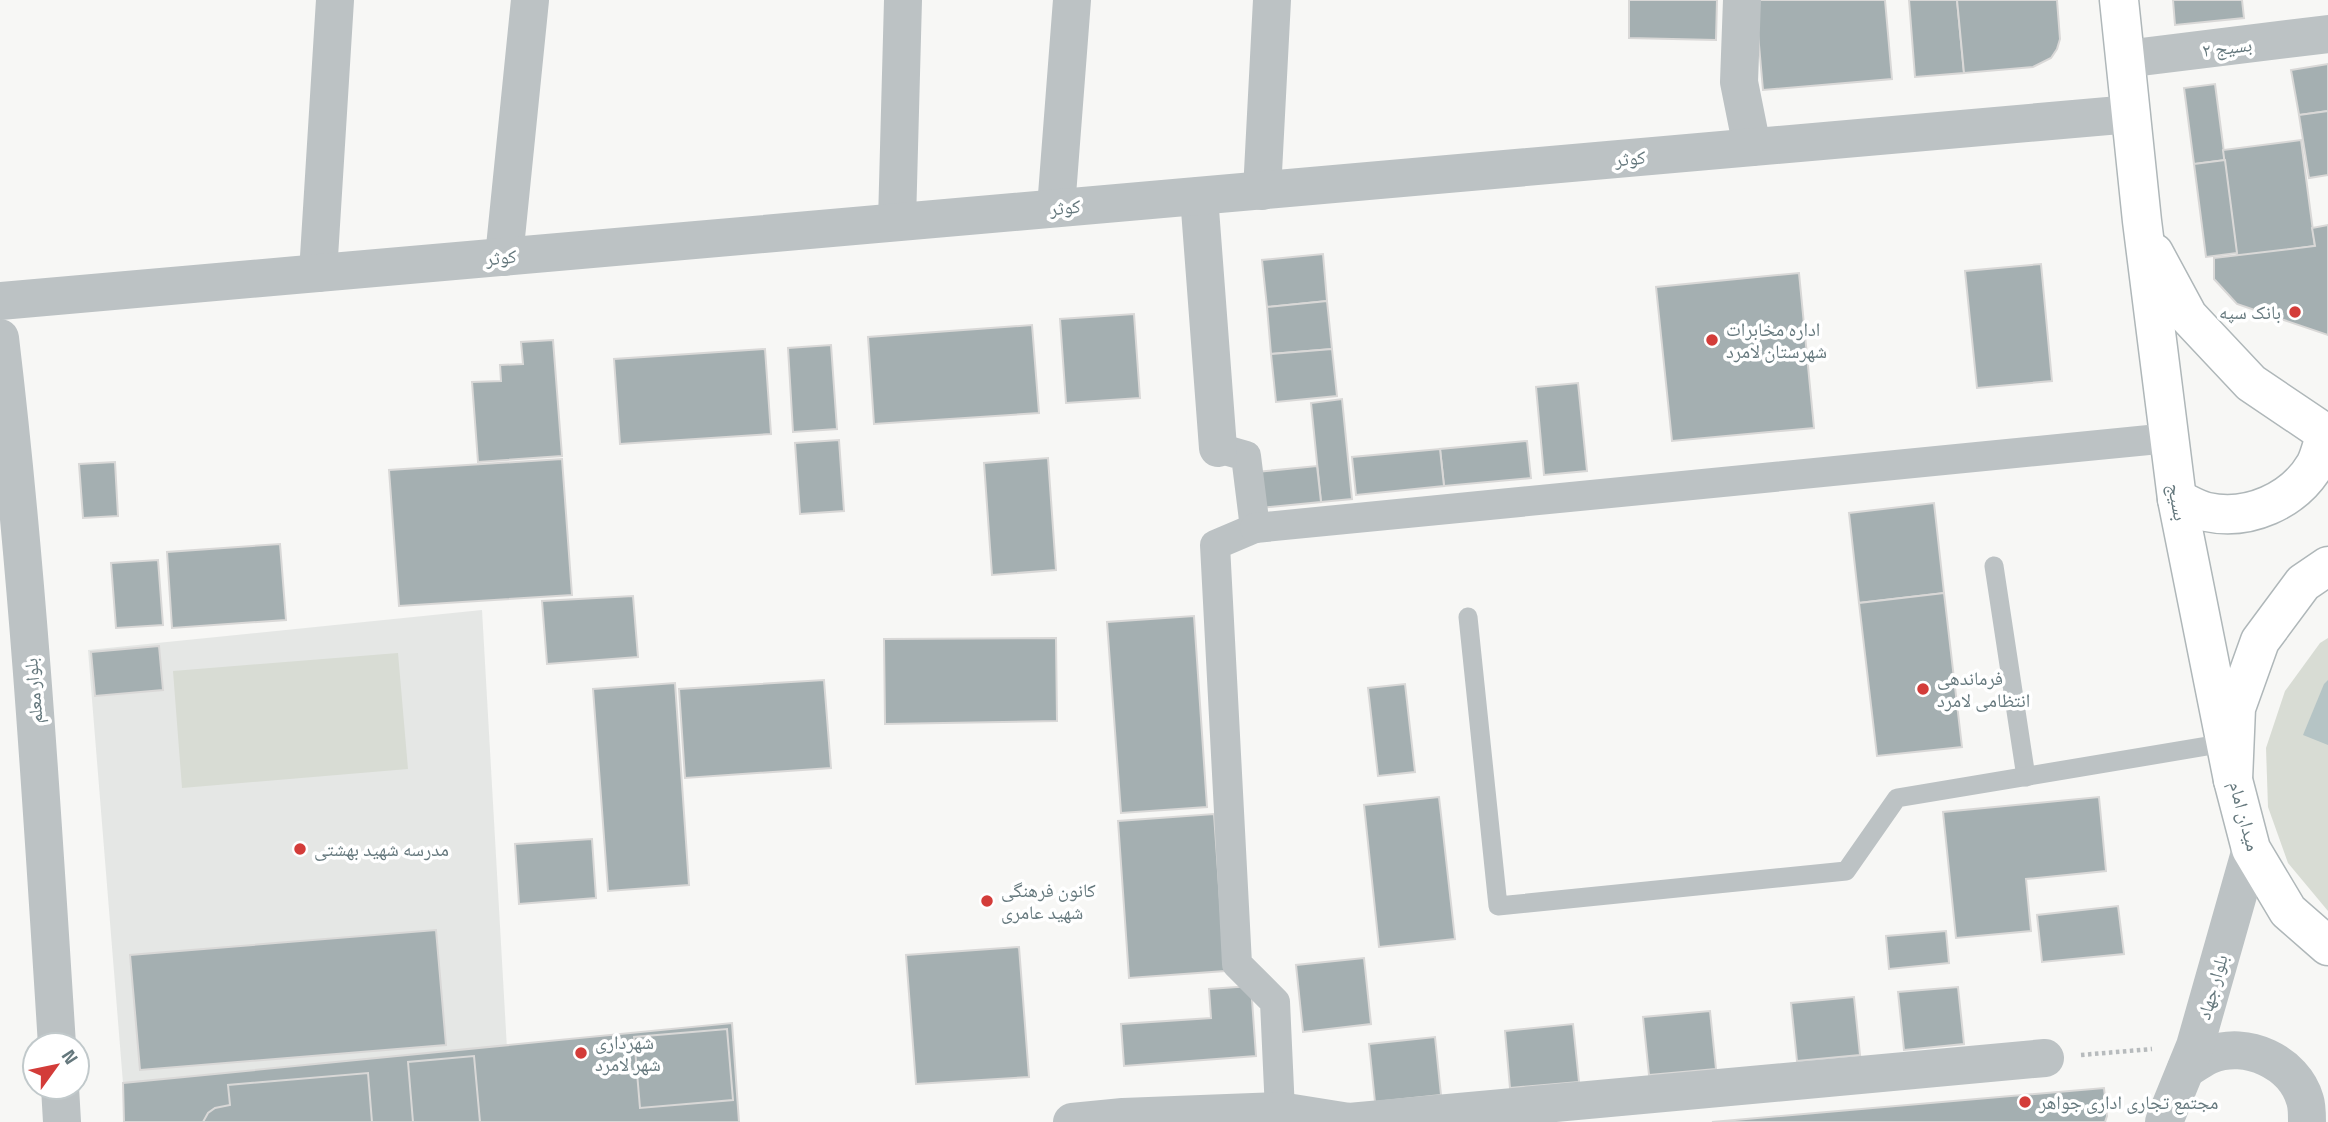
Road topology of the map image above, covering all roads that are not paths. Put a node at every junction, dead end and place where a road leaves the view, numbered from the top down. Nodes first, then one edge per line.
1 (335, 0) edge
2 (530, 0) edge
3 (903, 0) edge
4 (1072, 0) edge
5 (1272, 0) edge
6 (1742, 0) edge
7 (2119, 0) edge
8 (2328, 34) edge
9 (2125, 59) junction
10 (2131, 114) junction
11 (1752, 147) junction
12 (1262, 191) junction
13 (1199, 196) junction
14 (1056, 208) junction
15 (2142, 221) junction
16 (897, 222) junction
17 (504, 257) junction
18 (318, 273) junction
19 (0, 301) edge
20 (0, 338) edge
21 (2327, 434) edge
22 (2169, 438) junction
23 (1217, 448) joint
24 (2177, 499) junction
25 (1255, 528) junction
26 (1994, 566) dead end
27 (2328, 566) edge
28 (1468, 617) dead end
29 (2225, 743) junction
30 (2026, 777) junction
31 (2233, 780) junction
32 (2251, 849) junction
33 (2328, 946) edge
34 (56, 1031) edge
35 (2191, 1057) junction
36 (2045, 1058) road end
37 (61, 1101) edge
38 (1280, 1111) junction
39 (1123, 1119) edge
40 (62, 1122) edge
41 (1072, 1122) edge
42 (2164, 1122) edge
43 (2308, 1122) edge

1 - 18 street
2 - 17 street
3 - 16 street
4 - 14 street
5 - 12 street
6 - 11 street
7 - 9 main road, بسیج
8 - 9 street, بسیج ۲
9 - 10 main road, بسیج
10 - 11 street, کوثر
10 - 15 main road, بسیج
11 - 12 street, کوثر
12 - 13 street, کوثر
13 - 14 street, کوثر
13 - 23 street
14 - 16 street, کوثر
15 - 21 main road, بسیج
15 - 22 main road, بسیج
16 - 17 street, کوثر
17 - 18 street, کوثر
18 - 19 street, کوثر
20 - 34 street, بلوار معلم
21 - 24 main road
22 - 24 main road, بسیج
22 - 25 street
23 - 25 street
24 - 29 main road, بسیج
25 - 38 street
26 - 30 lane
27 - 31 main road, میدان امام
28 - 30 lane
29 - 30 lane
29 - 31 main road, بسیج
31 - 32 main road, میدان امام
32 - 33 main road, میدان امام
32 - 35 street, بلوار جهاد
35 - 42 street, بلوار جهاد
35 - 43 street
36 - 38 street
37 - 40 street
38 - 39 street
39 - 41 street

